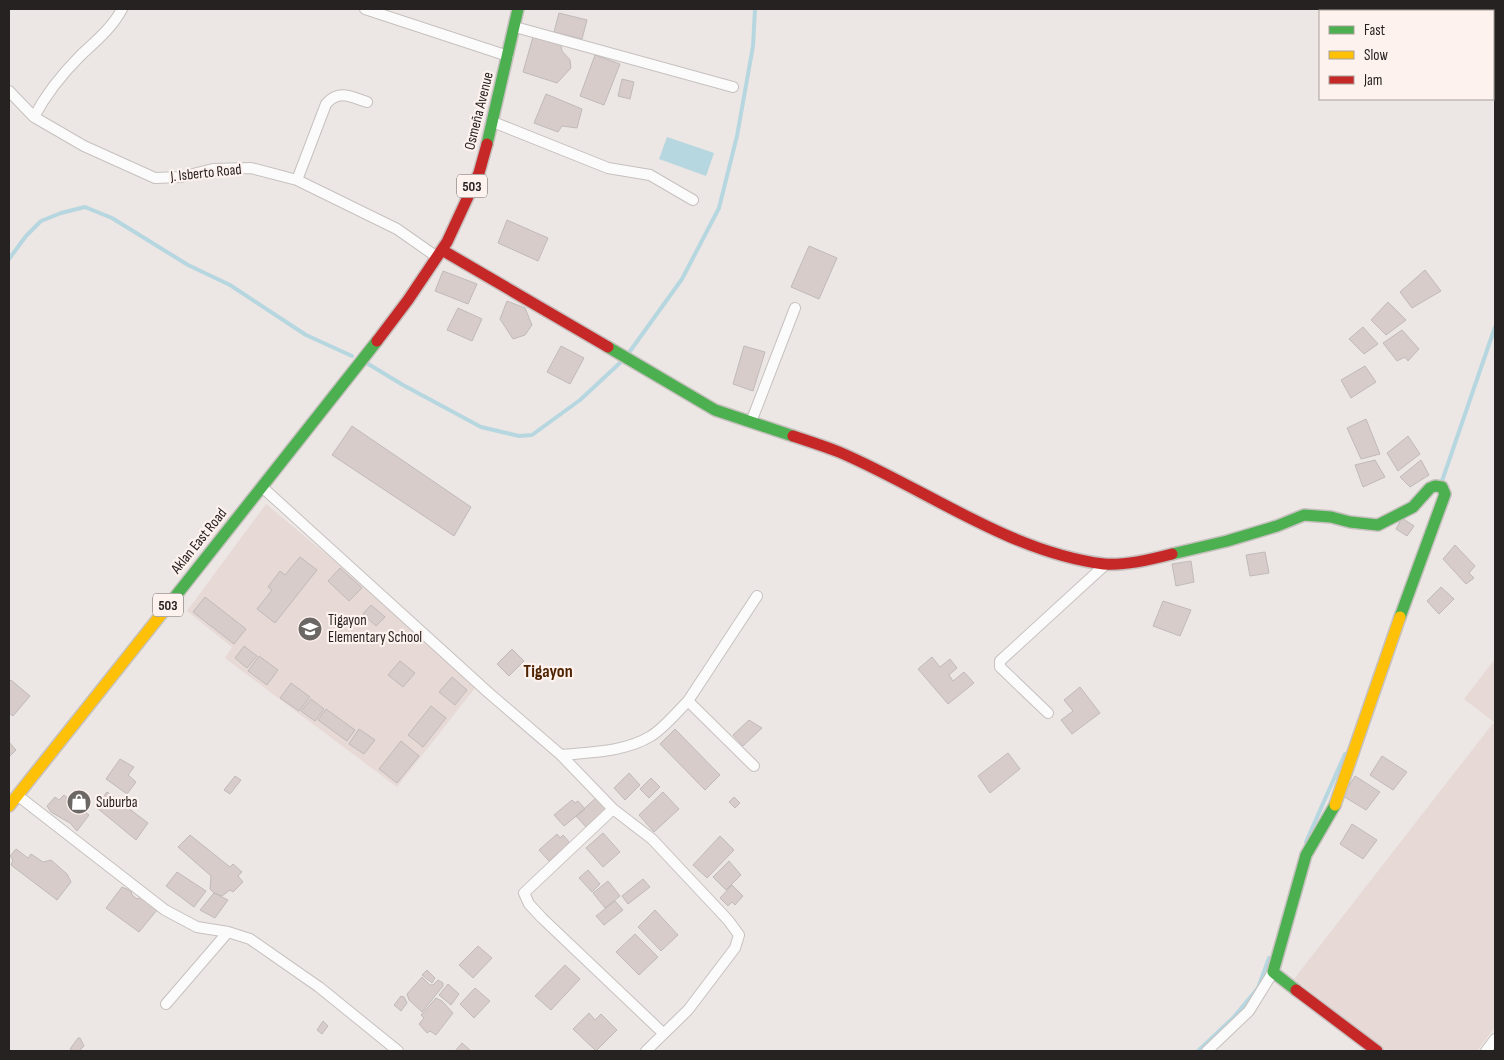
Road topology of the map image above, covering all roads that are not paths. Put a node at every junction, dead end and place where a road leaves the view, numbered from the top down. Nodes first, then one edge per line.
1 (122, 9) edge
2 (365, 9) edge
3 (518, 9) edge
4 (515, 27) junction
5 (508, 56) junction
6 (732, 87) dead end
7 (9, 91) edge
8 (367, 102) dead end
9 (34, 117) junction
10 (493, 122) junction
11 (297, 180) junction
12 (693, 200) dead end
13 (439, 253) junction
14 (795, 308) dead end
15 (376, 342) joint
16 (751, 422) junction
17 (262, 487) junction
18 (1106, 564) junction
19 (757, 596) dead end
20 (688, 701) junction
21 (1048, 713) dead end
22 (561, 755) junction
23 (754, 766) dead end
24 (18, 794) junction
25 (9, 806) edge
26 (614, 810) junction
27 (228, 932) junction
28 (1273, 972) junction
29 (166, 1004) dead end
30 (663, 1033) junction
31 (1495, 1039) edge
32 (398, 1051) edge
33 (646, 1051) edge
34 (1206, 1051) edge
35 (1377, 1051) edge
36 (1486, 1051) edge

1 - 9 street
2 - 5 street
3 - 4 street, Osmeña Avenue / 503
4 - 5 street, Osmeña Avenue / 503
4 - 6 street
5 - 10 street, Osmeña Avenue / 503
7 - 9 street, J. Isberto Road
8 - 11 street
9 - 11 street, J. Isberto Road
10 - 12 street
10 - 13 street, Osmeña Avenue / 503
11 - 13 street, J. Isberto Road
13 - 15 street, Osmeña Avenue / 503
13 - 16 street
14 - 16 street
15 - 17 street, Aklan East Road / 503
16 - 18 street
17 - 22 street
17 - 24 street, Aklan East Road / 503
18 - 21 street
18 - 28 street
19 - 20 street
20 - 22 street
20 - 23 street
22 - 26 street
24 - 25 street, Aklan East Road / 503
24 - 27 street
26 - 30 street
26 - 30 street
27 - 29 street
27 - 32 street
28 - 34 street
28 - 35 street
30 - 33 street
31 - 36 street

